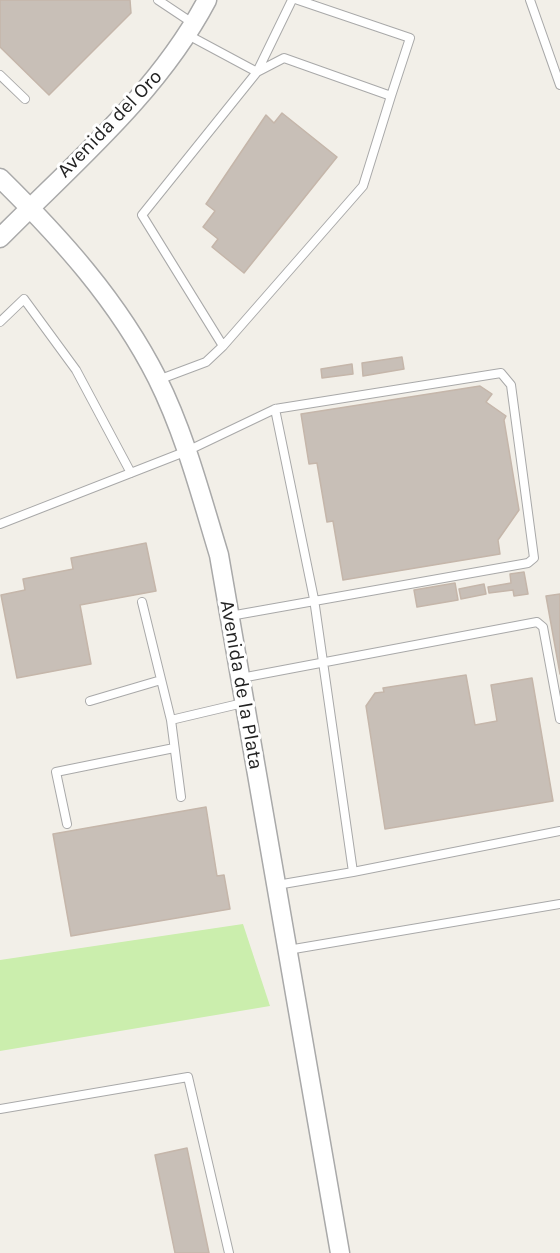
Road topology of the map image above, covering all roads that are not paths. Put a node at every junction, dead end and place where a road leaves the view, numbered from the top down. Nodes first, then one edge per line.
1 (158, 0) edge
2 (207, 0) edge
3 (292, 0) edge
4 (298, 0) edge
5 (530, 0) edge
6 (191, 30) junction
7 (257, 72) junction
8 (0, 75) edge
9 (560, 85) edge
10 (391, 96) junction
11 (25, 99) dead end
12 (0, 178) edge
13 (30, 207) junction
14 (0, 238) edge
15 (0, 322) edge
16 (223, 346) junction
17 (158, 380) junction
18 (275, 409) junction
19 (187, 451) junction
20 (131, 472) junction
21 (0, 524) edge
22 (314, 599) junction
23 (142, 602) dead end
24 (230, 616) junction
25 (325, 663) junction
26 (239, 679) junction
27 (161, 680) junction
28 (90, 701) dead end
29 (243, 703) junction
30 (560, 719) edge
31 (171, 720) junction
32 (174, 748) junction
33 (181, 797) dead end
34 (67, 824) dead end
35 (560, 831) edge
36 (353, 872) junction
37 (275, 885) junction
38 (560, 904) edge
39 (287, 950) junction
40 (0, 1109) edge
41 (229, 1253) edge
42 (340, 1253) edge

1 - 6 lane
2 - 6 street, Avenida del Oro
3 - 7 lane
4 - 10 lane
5 - 9 lane
6 - 7 lane
6 - 13 street, Avenida del Oro
7 - 10 lane
7 - 16 lane
8 - 11 lane
10 - 16 lane
12 - 13 street, Avenida de la Plata
13 - 14 street, Avenida del Oro
13 - 17 street, Avenida de la Plata
15 - 20 lane
16 - 17 lane
17 - 19 street, Avenida de la Plata
18 - 19 lane
18 - 22 lane
18 - 22 lane
19 - 20 lane
19 - 24 street, Avenida de la Plata
20 - 21 lane
22 - 24 lane
22 - 25 lane
23 - 27 lane
24 - 26 street, Avenida de la Plata
25 - 26 lane
25 - 30 lane
25 - 36 lane
26 - 29 street, Avenida de la Plata
27 - 28 lane
27 - 31 lane
29 - 31 lane
29 - 37 street, Avenida de la Plata
31 - 32 lane
32 - 33 lane
32 - 34 lane
35 - 36 lane
36 - 37 lane
37 - 39 street, Avenida de la Plata
38 - 39 lane
39 - 42 street, Avenida de la Plata
40 - 41 lane

